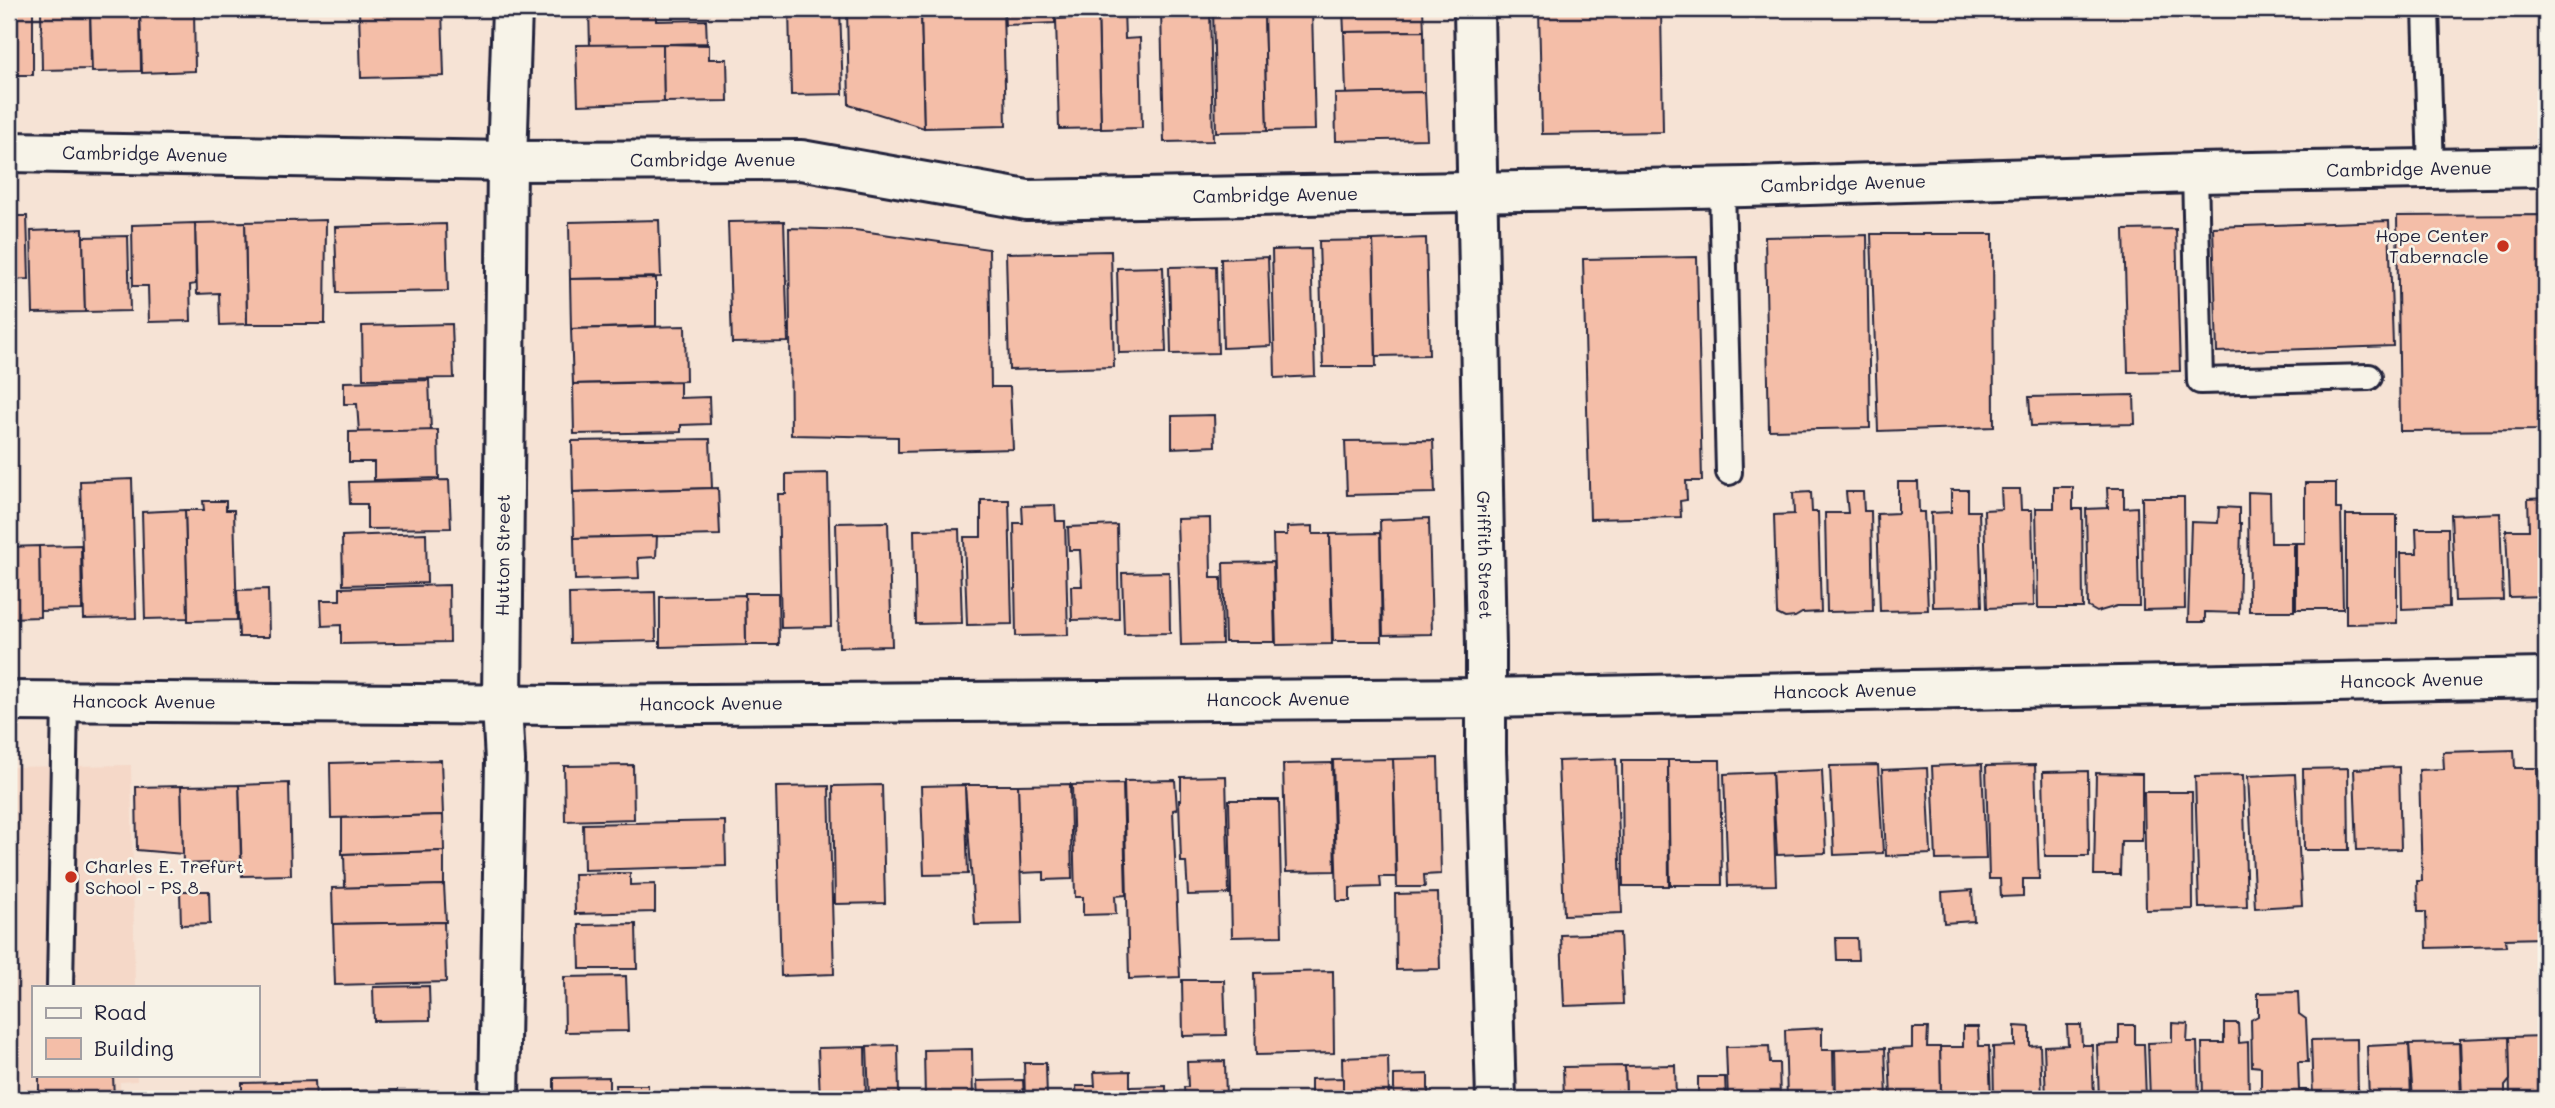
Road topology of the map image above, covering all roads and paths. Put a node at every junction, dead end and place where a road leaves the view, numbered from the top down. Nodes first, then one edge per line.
1 (512, 9) edge
2 (1474, 9) edge
3 (2426, 9) edge
4 (9, 152) edge
5 (508, 161) junction
6 (2546, 167) edge
7 (2431, 170) junction
8 (2195, 173) junction
9 (1722, 187) junction
10 (1478, 192) junction
11 (2369, 377) dead end
12 (1729, 472) dead end
13 (2546, 678) edge
14 (1487, 698) junction
15 (9, 701) edge
16 (65, 701) junction
17 (502, 705) junction
18 (61, 986) edge
19 (499, 1099) edge
20 (1496, 1099) edge

1 - 5 street, Hutton Street
2 - 10 street, Griffith Street
3 - 7 lane
4 - 5 street, Cambridge Avenue
5 - 10 street, Cambridge Avenue
5 - 17 street, Hutton Street
6 - 7 street, Cambridge Avenue
7 - 8 street, Cambridge Avenue
8 - 9 street, Cambridge Avenue
8 - 11 lane
9 - 10 street, Cambridge Avenue
9 - 12 lane
10 - 14 street, Griffith Street
13 - 14 street, Hancock Avenue
14 - 17 street, Hancock Avenue
14 - 20 street, Griffith Street
15 - 16 street, Hancock Avenue
16 - 17 street, Hancock Avenue
16 - 18 lane
17 - 19 street, Hutton Street

